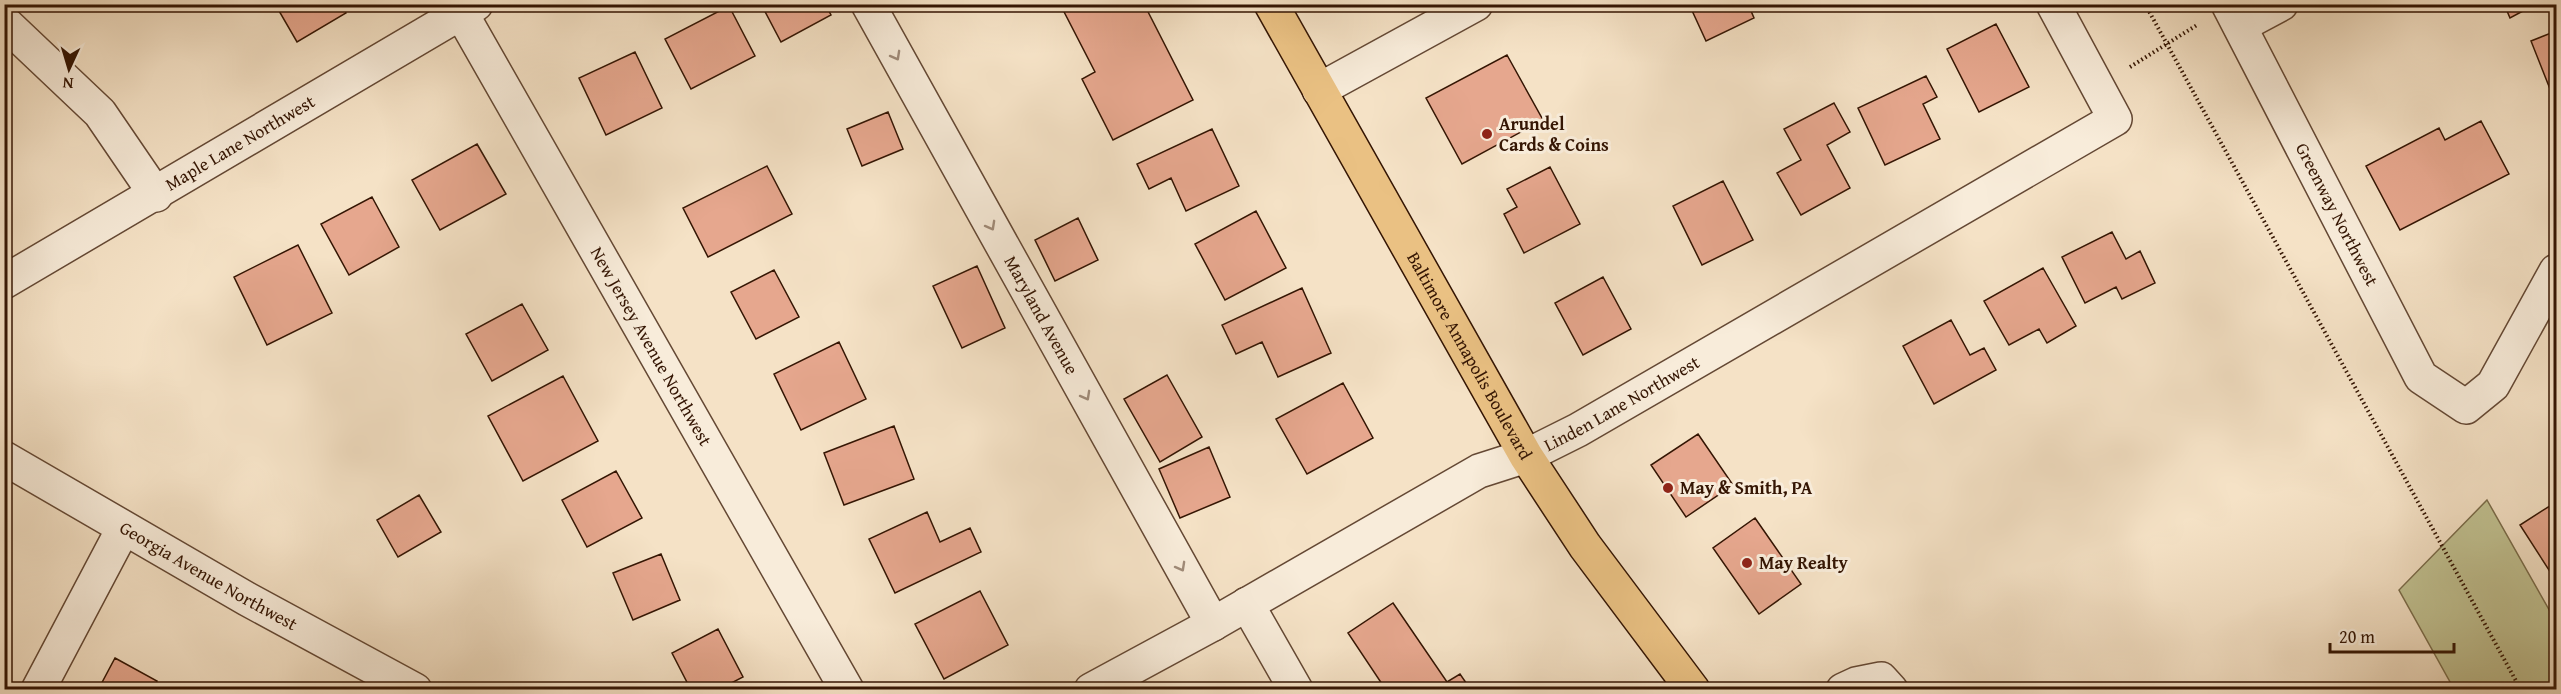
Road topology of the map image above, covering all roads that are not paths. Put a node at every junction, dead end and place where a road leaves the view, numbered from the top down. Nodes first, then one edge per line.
1 (868, 4) edge
2 (1271, 4) edge
3 (1476, 4) edge
4 (2053, 4) edge
5 (2281, 4) edge
6 (465, 7) edge
7 (2232, 12) edge
8 (4, 22) edge
9 (1320, 90) junction
10 (156, 195) junction
11 (2556, 271) edge
12 (4, 282) edge
13 (1526, 456) junction
14 (4, 458) edge
15 (123, 529) junction
16 (1247, 604) junction
17 (1213, 624) junction
18 (38, 690) edge
19 (415, 690) edge
20 (847, 690) edge
21 (1091, 690) edge
22 (1296, 690) edge
23 (1694, 690) edge
24 (1843, 690) edge
25 (1890, 690) edge

1 -> 17 street, Maryland Avenue
2 - 9 main road, Baltimore Annapolis Boulevard
3 - 9 street
4 - 13 street, Linden Lane Northwest
5 - 7 street
6 - 10 street, Maple Lane Northwest
6 - 20 street, New Jersey Avenue Northwest
7 - 11 street, Greenway Northwest
8 - 10 street
9 - 13 main road, Baltimore Annapolis Boulevard
10 - 12 street, Maple Lane Northwest
13 - 16 street, Linden Lane Northwest
13 - 23 main road, Baltimore Annapolis Boulevard
14 - 15 street, Georgia Avenue Northwest
15 - 18 street
15 - 19 street, Georgia Avenue Northwest
16 - 17 street, Linden Lane Northwest
16 - 22 street
17 - 21 street, Linden Lane Northwest
24 - 25 street

